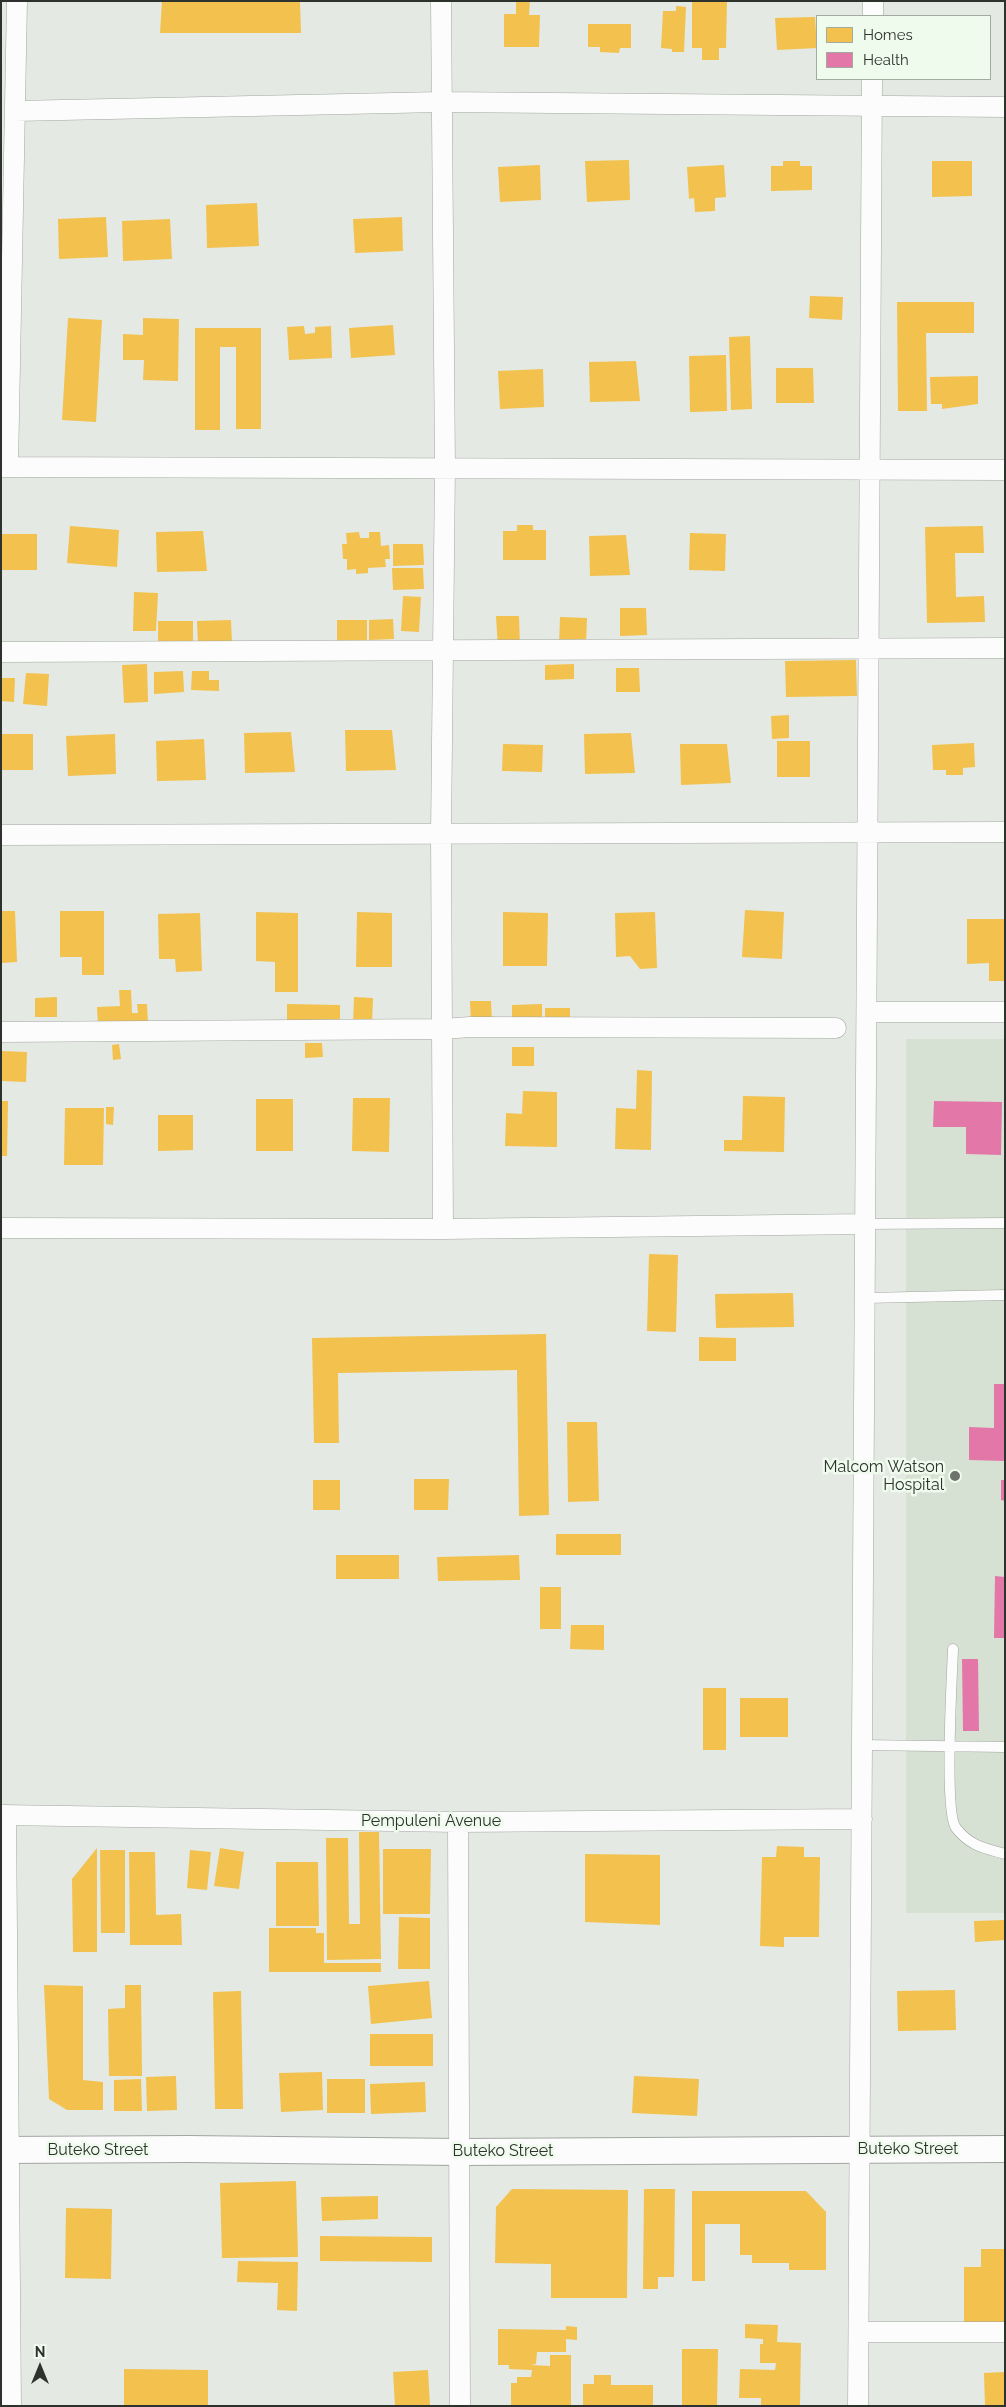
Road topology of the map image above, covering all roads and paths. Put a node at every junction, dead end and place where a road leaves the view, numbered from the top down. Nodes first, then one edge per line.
1 (17, 1) edge
2 (440, 1) edge
3 (873, 1) edge
4 (873, 15) edge
5 (872, 80) edge
6 (440, 102) junction
7 (872, 108) junction
8 (1005, 108) edge
9 (15, 111) junction
10 (4, 466) edge
11 (445, 467) junction
12 (870, 468) junction
13 (1005, 470) edge
14 (869, 647) junction
15 (1005, 648) edge
16 (443, 649) junction
17 (1, 652) edge
18 (868, 832) junction
19 (1005, 832) edge
20 (441, 834) junction
21 (1, 835) edge
22 (867, 1012) junction
23 (1005, 1012) edge
24 (836, 1028) dead end
25 (443, 1029) junction
26 (1, 1032) edge
27 (1005, 1223) edge
28 (866, 1224) junction
29 (1, 1228) edge
30 (443, 1229) junction
31 (1005, 1295) edge
32 (865, 1298) junction
33 (954, 1650) dead end
34 (862, 1745) junction
35 (950, 1746) junction
36 (1005, 1747) edge
37 (4, 1815) edge
38 (862, 1819) junction
39 (458, 1822) junction
40 (1005, 1854) edge
41 (860, 2148) junction
42 (1005, 2149) edge
43 (5, 2150) edge
44 (460, 2152) junction
45 (859, 2332) junction
46 (1005, 2332) edge
47 (10, 2406) edge
48 (460, 2406) edge
49 (858, 2406) edge

1 - 9 street
2 - 6 street
3 - 4 street
5 - 7 street
6 - 7 street
6 - 9 street
6 - 11 street
7 - 8 street
7 - 12 street
9 - 10 street
10 - 11 street
11 - 12 street
11 - 16 street
12 - 13 street
12 - 14 street
14 - 15 street
14 - 16 street
14 - 18 street
16 - 17 street
16 - 20 street
18 - 19 street
18 - 20 street
18 - 22 street
20 - 21 street
20 - 25 street
22 - 23 street
22 - 28 street
24 - 25 street
25 - 26 street
25 - 30 street
27 - 28 lane
28 - 30 street
28 - 32 street
29 - 30 street
31 - 32 lane
32 - 34 street
33 - 35 lane
34 - 35 lane
34 - 38 street
35 - 36 lane
35 - 40 lane
37 - 39 street, Pempuleni Avenue
37 - 43 street
38 - 39 street, Pempuleni Avenue
38 - 41 street
39 - 44 street
41 - 42 street, Buteko Street
41 - 44 street, Buteko Street
41 - 45 street
43 - 44 street, Buteko Street
43 - 47 street
44 - 48 street
45 - 46 street
45 - 49 street

